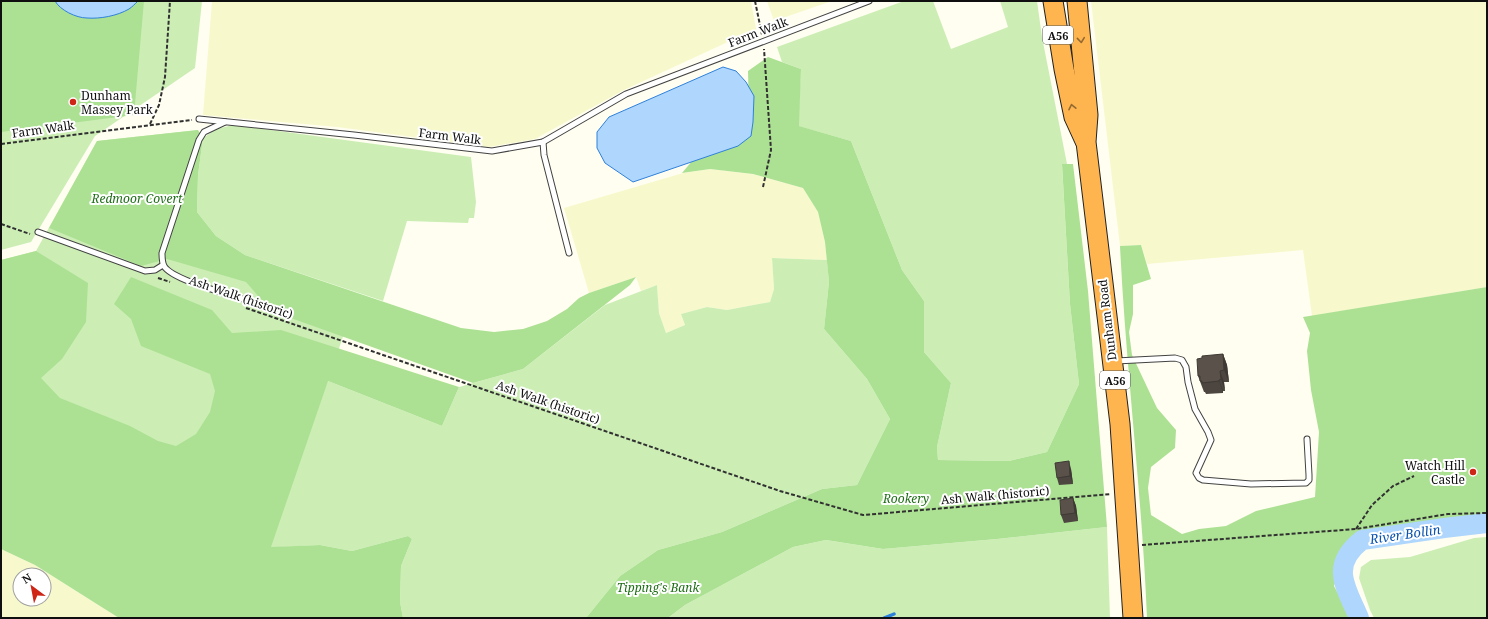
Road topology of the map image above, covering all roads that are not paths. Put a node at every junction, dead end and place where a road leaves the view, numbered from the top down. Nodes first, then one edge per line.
1 (869, 1) edge
2 (1053, 1) edge
3 (1077, 1) edge
4 (199, 119) road end
5 (226, 122) junction
6 (543, 142) junction
7 (1086, 142) junction
8 (38, 232) dead end
9 (569, 253) dead end
10 (163, 265) junction
11 (246, 300) dead end
12 (1112, 361) junction
13 (1307, 440) dead end
14 (1133, 618) edge

1 - 6 lane, Farm Walk
7 -> 2 highway, Dunham Road / A56
3 -> 7 highway, Dunham Road / A56
4 - 5 lane, Farm Walk
5 - 6 lane, Farm Walk
5 - 10 lane
6 - 9 lane
7 - 12 highway, Dunham Road / A56
8 - 10 lane
10 - 11 lane
12 - 13 lane
12 - 14 highway, Dunham Road / A56

